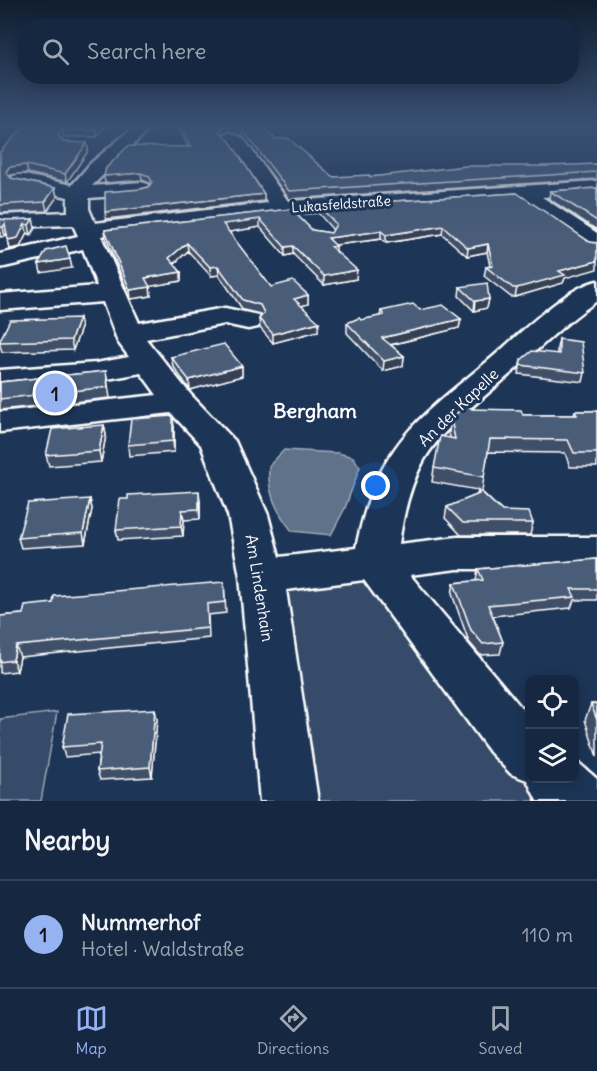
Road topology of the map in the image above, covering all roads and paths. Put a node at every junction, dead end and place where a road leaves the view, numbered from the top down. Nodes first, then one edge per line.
1 (101, 163) edge
2 (254, 163) edge
3 (20, 180) edge
4 (597, 187) edge
5 (141, 188) edge
6 (519, 191) junction
7 (289, 207) junction
8 (83, 215) junction
9 (7, 220) edge
10 (317, 227) dead end
11 (597, 243) edge
12 (0, 261) edge
13 (597, 289) edge
14 (111, 292) junction
15 (0, 302) edge
16 (248, 321) dead end
17 (129, 333) junction
18 (147, 363) junction
19 (0, 380) edge
20 (179, 402) junction
21 (0, 422) edge
22 (597, 553) edge
23 (375, 563) junction
24 (262, 576) junction
25 (525, 750) edge
26 (559, 783) edge
27 (289, 801) edge
28 (578, 801) edge

1 - 8 street
2 - 7 street
3 - 8 street
4 - 6 street, Lukasfeldstraße
5 - 8 street
6 - 7 street, Lukasfeldstraße
6 - 11 street
7 - 8 street, Lukasfeldstraße
7 - 10 street
8 - 9 street
8 - 12 street
8 - 14 street, Am Lindenhain
13 - 23 street, An der Kapelle
14 - 15 street
14 - 17 street, Am Lindenhain
16 - 17 street
17 - 18 street, Am Lindenhain
18 - 19 street
18 - 20 street, Am Lindenhain
20 - 21 street
20 - 24 street, Am Lindenhain
22 - 23 street
23 - 24 street
23 - 25 street
24 - 27 street, Am Lindenhain
26 - 28 street

